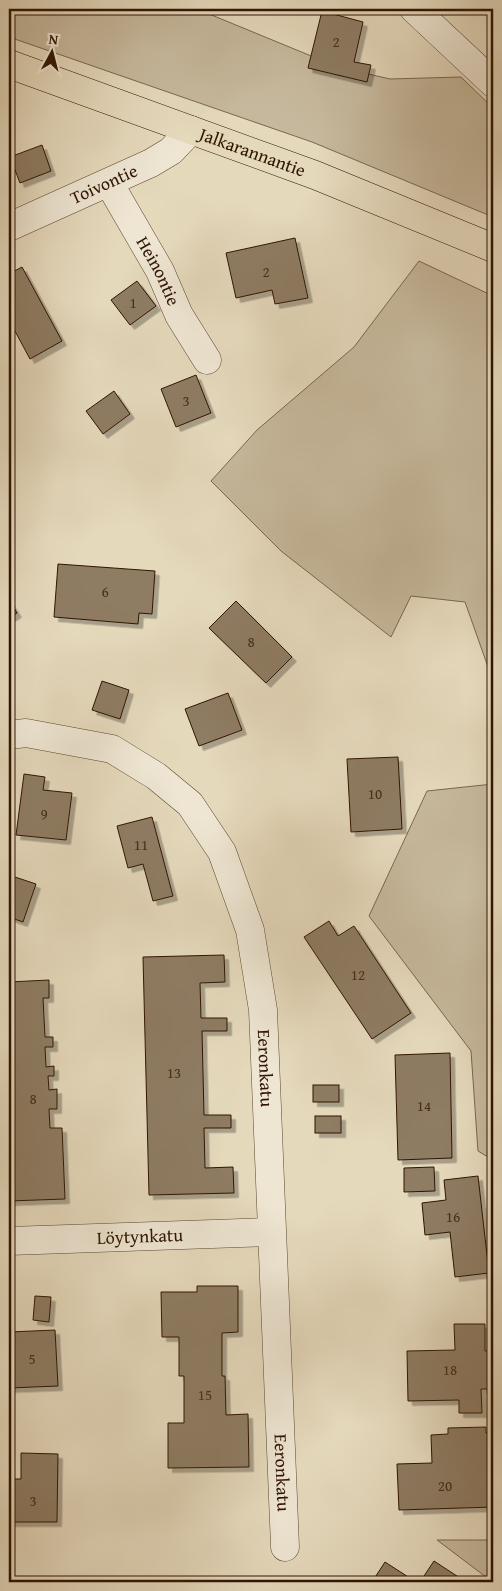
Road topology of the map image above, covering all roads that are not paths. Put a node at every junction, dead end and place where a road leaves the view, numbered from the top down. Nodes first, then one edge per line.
1 (430, 13) edge
2 (9, 64) edge
3 (493, 83) edge
4 (191, 130) junction
5 (109, 183) junction
6 (9, 227) edge
7 (493, 248) edge
8 (207, 360) dead end
9 (9, 735) edge
10 (271, 1232) junction
11 (9, 1241) edge
12 (286, 1546) dead end

1 - 3 street
2 - 4 main road, Jalkarannantie
4 - 5 street, Toivontie
4 - 7 main road, Jalkarannantie
5 - 6 street, Toivontie
5 - 8 street, Heinontie
9 - 10 street, Eeronkatu
10 - 11 street, Löytynkatu
10 - 12 street, Eeronkatu

